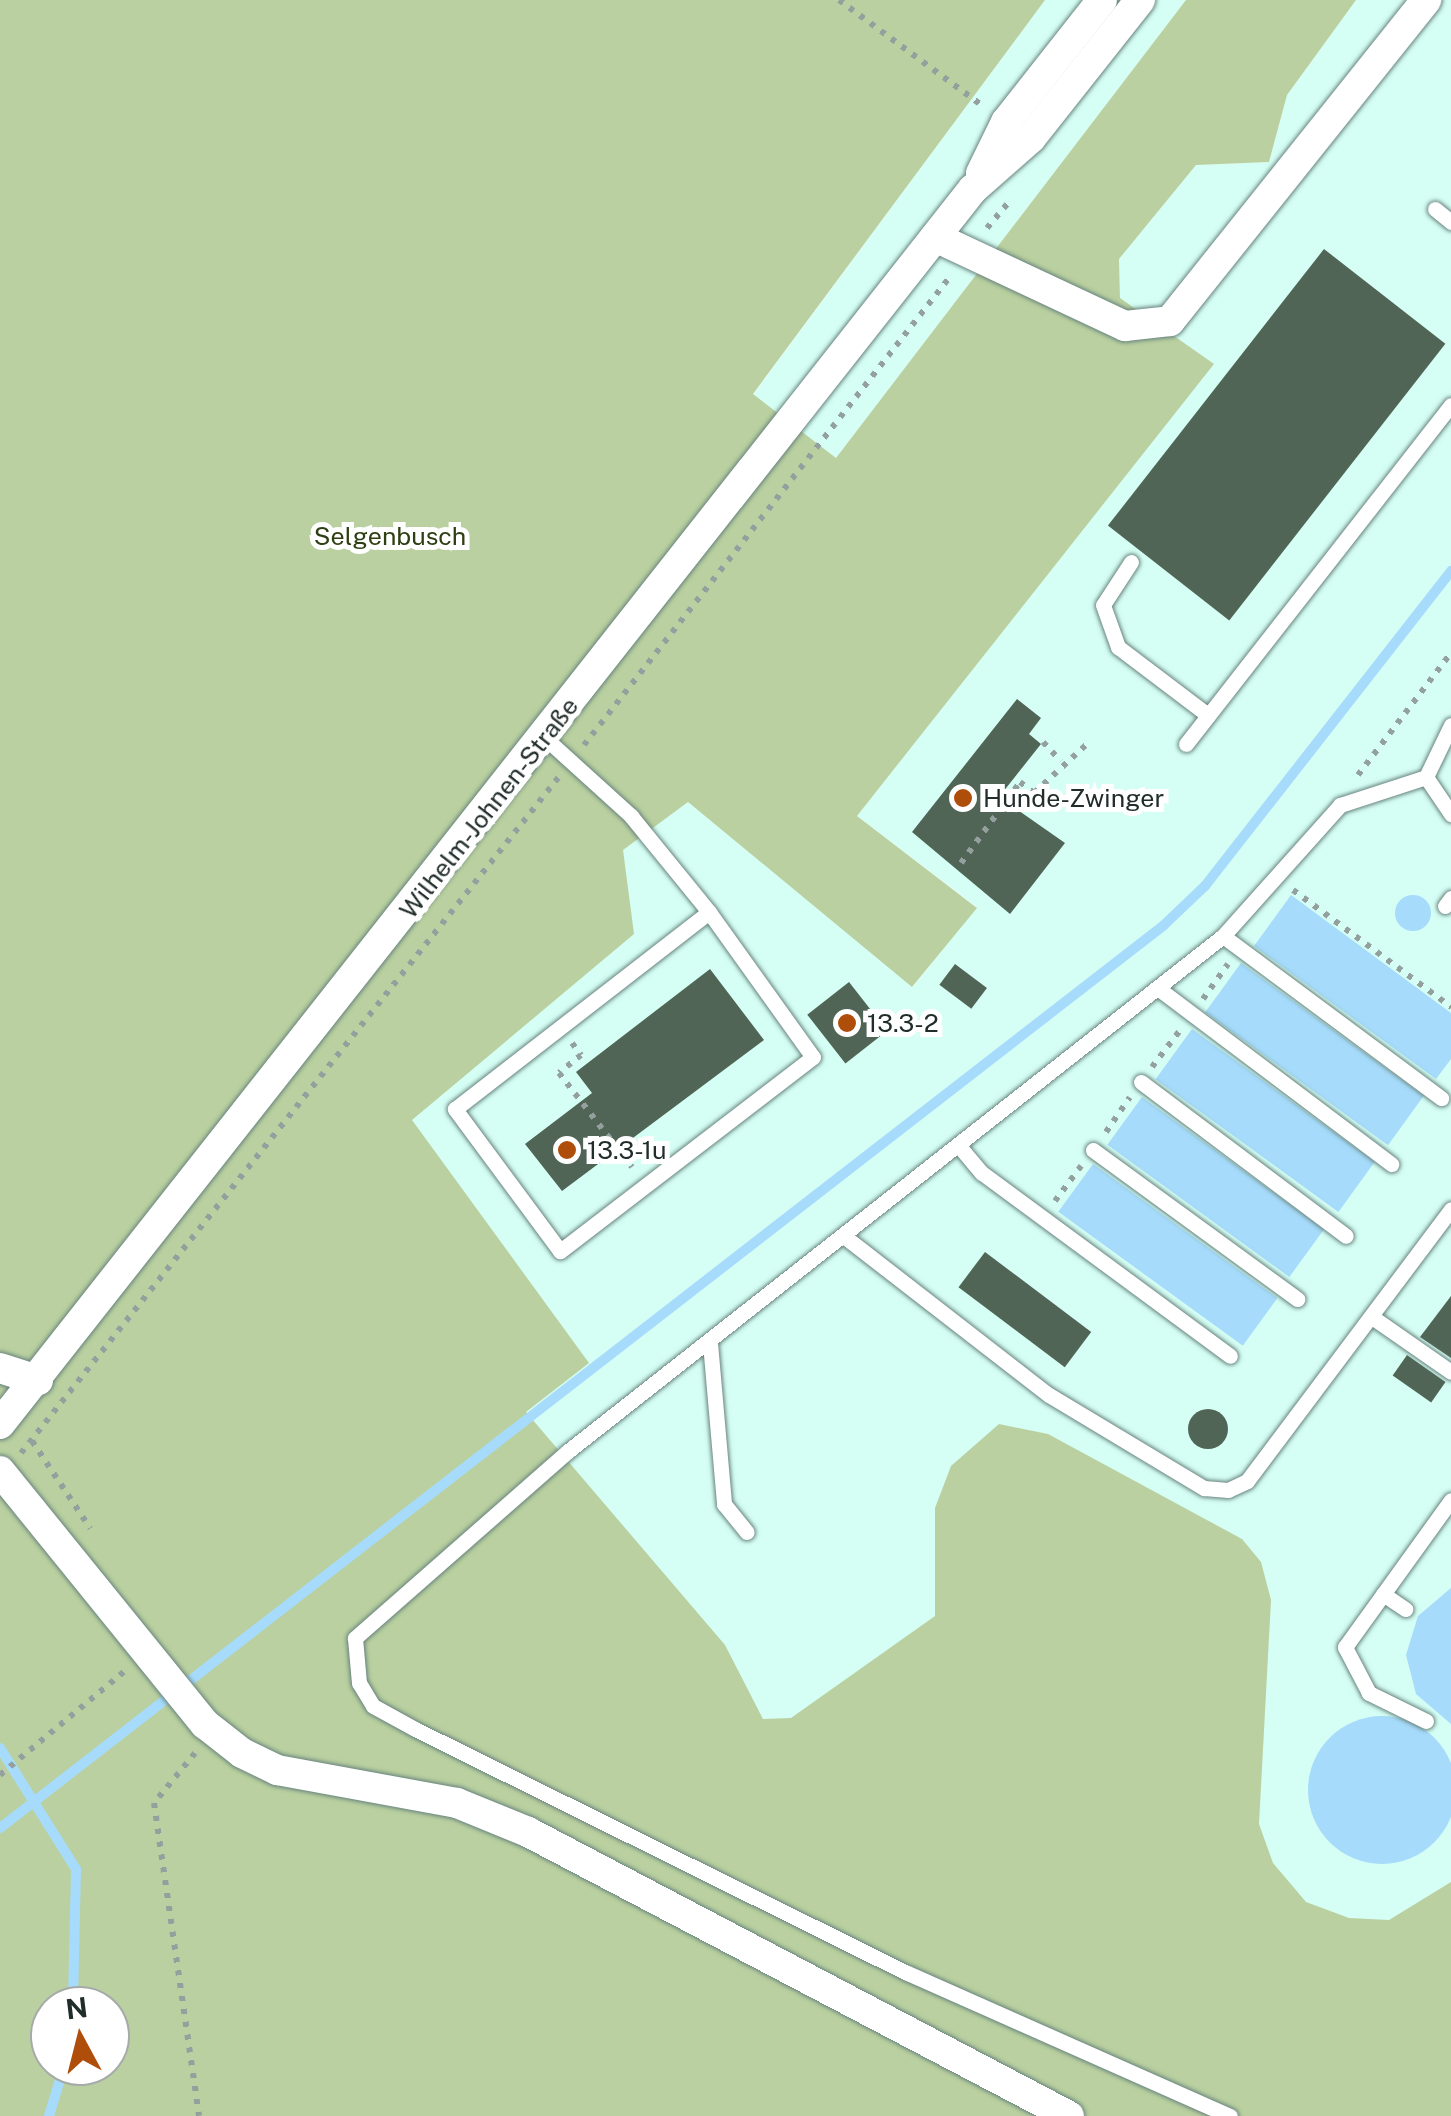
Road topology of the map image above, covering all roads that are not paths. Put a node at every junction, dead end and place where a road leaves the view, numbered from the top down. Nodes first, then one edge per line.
1 (1102, 0) edge
2 (1140, 0) edge
3 (1426, 0) edge
4 (973, 189) junction
5 (1435, 209) dead end
6 (1451, 222) edge
7 (936, 237) junction
8 (1451, 405) edge
9 (1131, 562) dead end
10 (1208, 715) junction
11 (1451, 725) edge
12 (544, 737) junction
13 (1186, 744) dead end
14 (1426, 777) junction
15 (1451, 814) edge
16 (709, 912) junction
17 (1222, 936) junction
18 (1159, 989) junction
19 (1141, 1082) dead end
20 (1441, 1098) dead end
21 (959, 1146) junction
22 (1093, 1150) dead end
23 (1391, 1164) dead end
24 (1451, 1210) edge
25 (1346, 1236) dead end
26 (845, 1237) junction
27 (1297, 1299) dead end
28 (1372, 1316) junction
29 (710, 1343) junction
30 (1230, 1356) dead end
31 (0, 1368) edge
32 (1451, 1372) edge
33 (38, 1380) junction
34 (0, 1424) edge
35 (1, 1472) edge
36 (1451, 1500) edge
37 (747, 1532) dead end
38 (1383, 1594) junction
39 (1405, 1609) dead end
40 (1426, 1721) dead end
41 (1069, 2116) edge
42 (1230, 2116) edge

1 - 4 street, Wilhelm-Johnen-Straße
2 - 4 street, Wilhelm-Johnen-Straße
3 - 7 street
4 - 7 street, Wilhelm-Johnen-Straße
5 - 6 lane
7 - 12 street, Wilhelm-Johnen-Straße
8 - 10 lane
9 - 10 lane
10 - 13 lane
11 - 14 lane
12 - 16 lane
12 - 33 street, Wilhelm-Johnen-Straße
14 - 15 lane
14 - 17 lane
16 - 16 lane
17 - 18 lane
17 - 20 lane
18 - 21 lane
18 - 23 lane
19 - 25 lane
21 - 26 lane
21 - 30 lane
22 - 27 lane
24 - 28 lane
26 - 28 lane
26 - 29 lane
28 - 32 lane
29 - 37 lane
29 - 42 lane
31 - 33 street
33 - 34 street, Wilhelm-Johnen-Straße
35 - 41 street
36 - 38 lane
38 - 39 lane
38 - 40 lane

